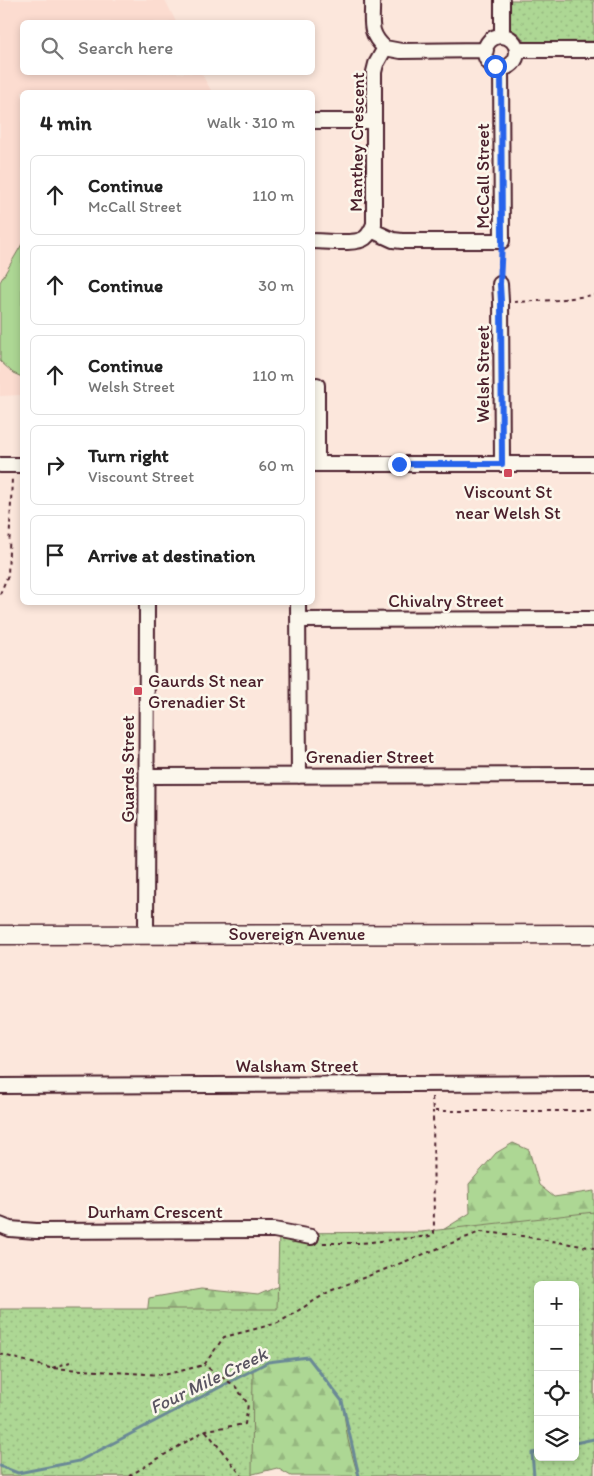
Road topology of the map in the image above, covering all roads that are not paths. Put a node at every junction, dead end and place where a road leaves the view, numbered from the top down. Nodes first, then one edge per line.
1 (372, 0) edge
2 (502, 0) edge
3 (502, 36) junction
4 (385, 48) junction
5 (486, 50) junction
6 (517, 50) junction
7 (594, 50) edge
8 (501, 68) junction
9 (315, 121) edge
10 (374, 121) junction
11 (371, 230) junction
12 (315, 241) edge
13 (500, 284) road end
14 (317, 385) dead end
15 (315, 464) edge
16 (502, 464) junction
17 (594, 464) edge
18 (20, 466) edge
19 (3, 471) edge
20 (147, 605) edge
21 (298, 605) edge
22 (594, 619) edge
23 (298, 620) junction
24 (594, 775) edge
25 (147, 776) junction
26 (299, 776) junction
27 (594, 934) edge
28 (0, 935) edge
29 (146, 935) junction
30 (594, 1083) edge
31 (0, 1086) edge
32 (0, 1226) edge
33 (311, 1237) road end

1 - 4 street
2 - 3 street
3 - 5 street
3 - 6 street
4 - 5 street
4 - 10 street, Manthey Crescent
5 - 8 street
6 - 7 street
6 - 8 street
8 - 11 street, McCall Street
9 - 10 street
10 - 11 street, Manthey Crescent
11 - 12 street
13 - 16 street, Welsh Street
14 - 15 street
15 - 16 street
16 - 17 street
18 - 19 street
20 - 25 street, Guards Street
21 - 23 street
22 - 23 street, Chivalry Street
23 - 26 street
24 - 26 street, Grenadier Street
25 - 26 street, Grenadier Street
25 - 29 street, Guards Street
27 - 29 street, Sovereign Avenue
28 - 29 street, Sovereign Avenue
30 - 31 street, Walsham Street
32 - 33 street, Durham Crescent

